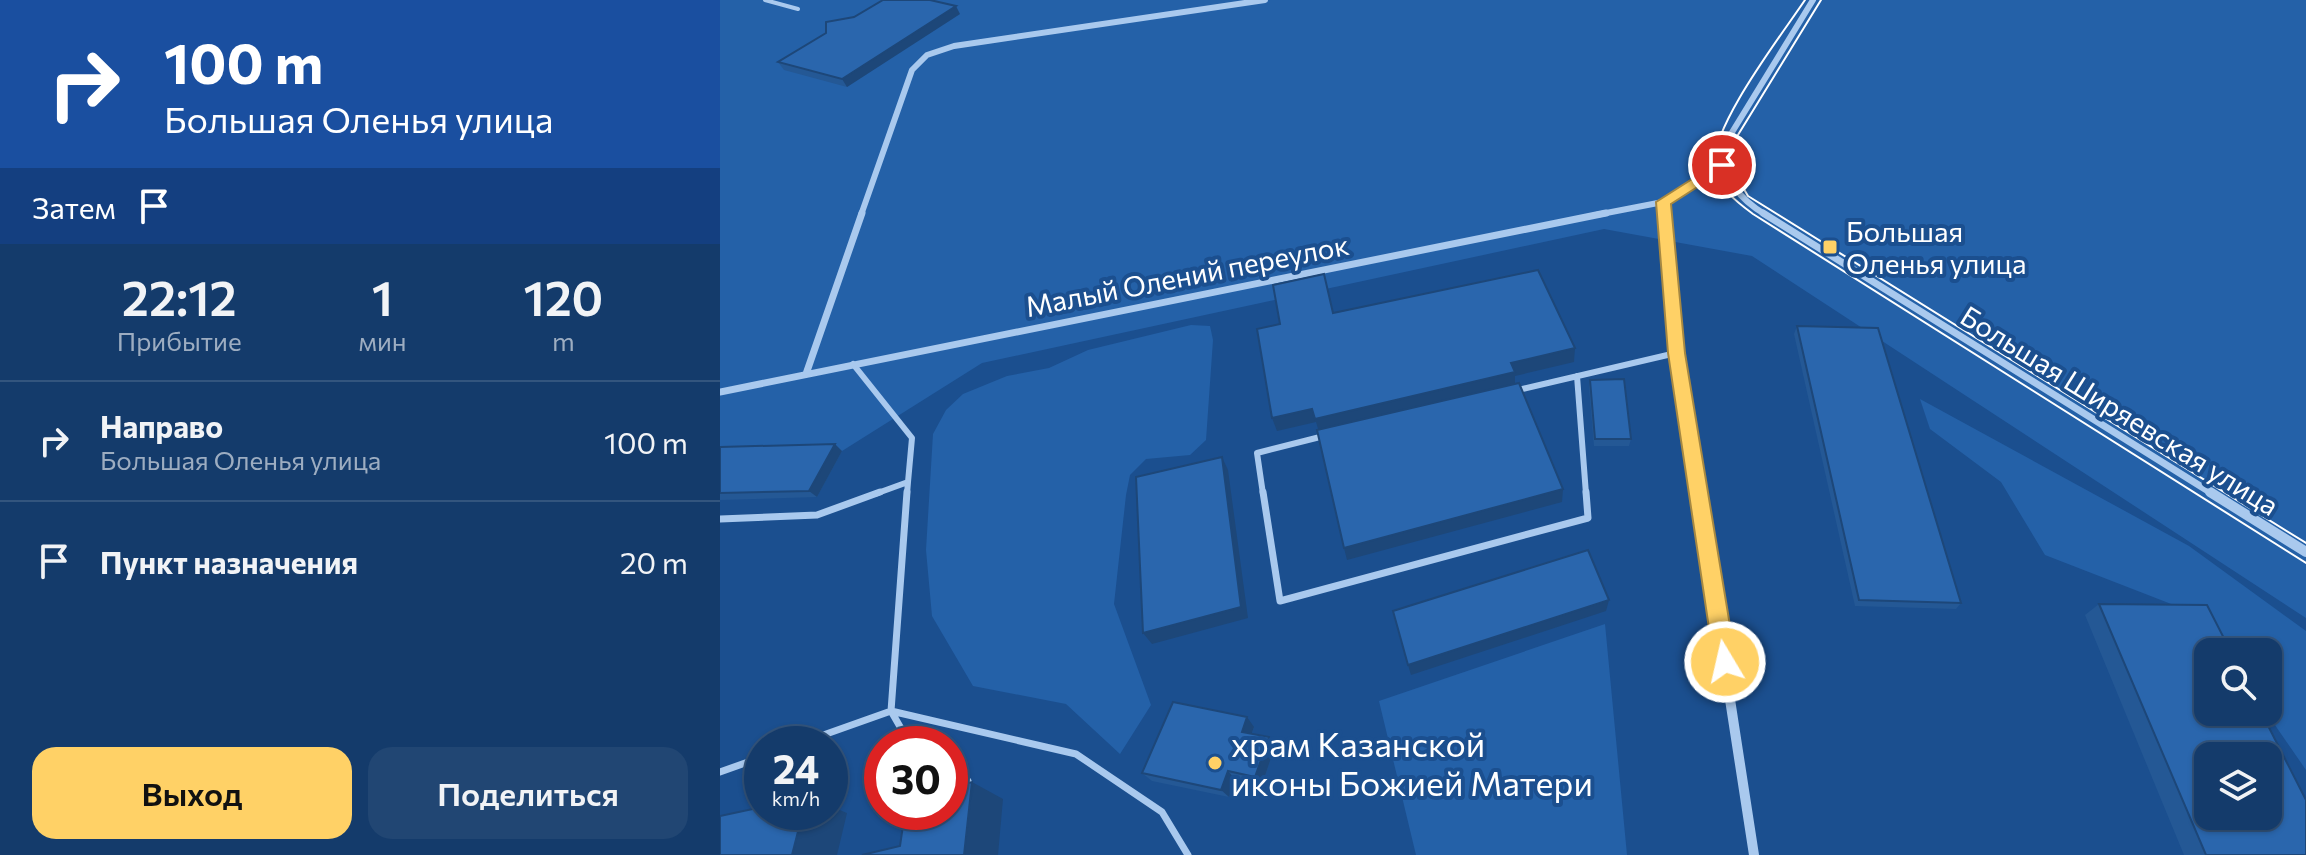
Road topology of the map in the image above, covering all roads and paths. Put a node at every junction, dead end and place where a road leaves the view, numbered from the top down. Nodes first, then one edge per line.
1 (765, 0) edge
2 (1265, 0) edge
3 (1813, 0) edge
4 (798, 9) dead end
5 (1722, 165) junction
6 (1663, 202) junction
7 (1676, 353) junction
8 (853, 364) junction
9 (806, 374) junction
10 (1577, 376) junction
11 (720, 392) edge
12 (1501, 394) edge
13 (1333, 434) edge
14 (908, 482) junction
15 (720, 519) edge
16 (2306, 552) edge
17 (891, 711) junction
18 (848, 726) edge
19 (900, 726) edge
20 (744, 763) edge
21 (720, 772) edge
22 (968, 781) edge
23 (972, 794) edge
24 (1188, 855) edge
25 (1754, 855) edge

1 - 4 lane
2 - 9 street
3 - 5 street
5 - 6 street
5 - 16 street, Большая Ширяевская улица
6 - 7 street
6 - 8 street, Малый Олений переулок
7 - 10 lane
7 - 25 street
8 - 9 street, Малый Олений переулок
8 - 14 lane
9 - 11 street, Малый Олений переулок
10 - 12 lane
10 - 13 lane
14 - 15 lane
14 - 17 lane
17 - 18 lane
17 - 19 lane
17 - 24 lane
20 - 21 lane
22 - 23 lane

